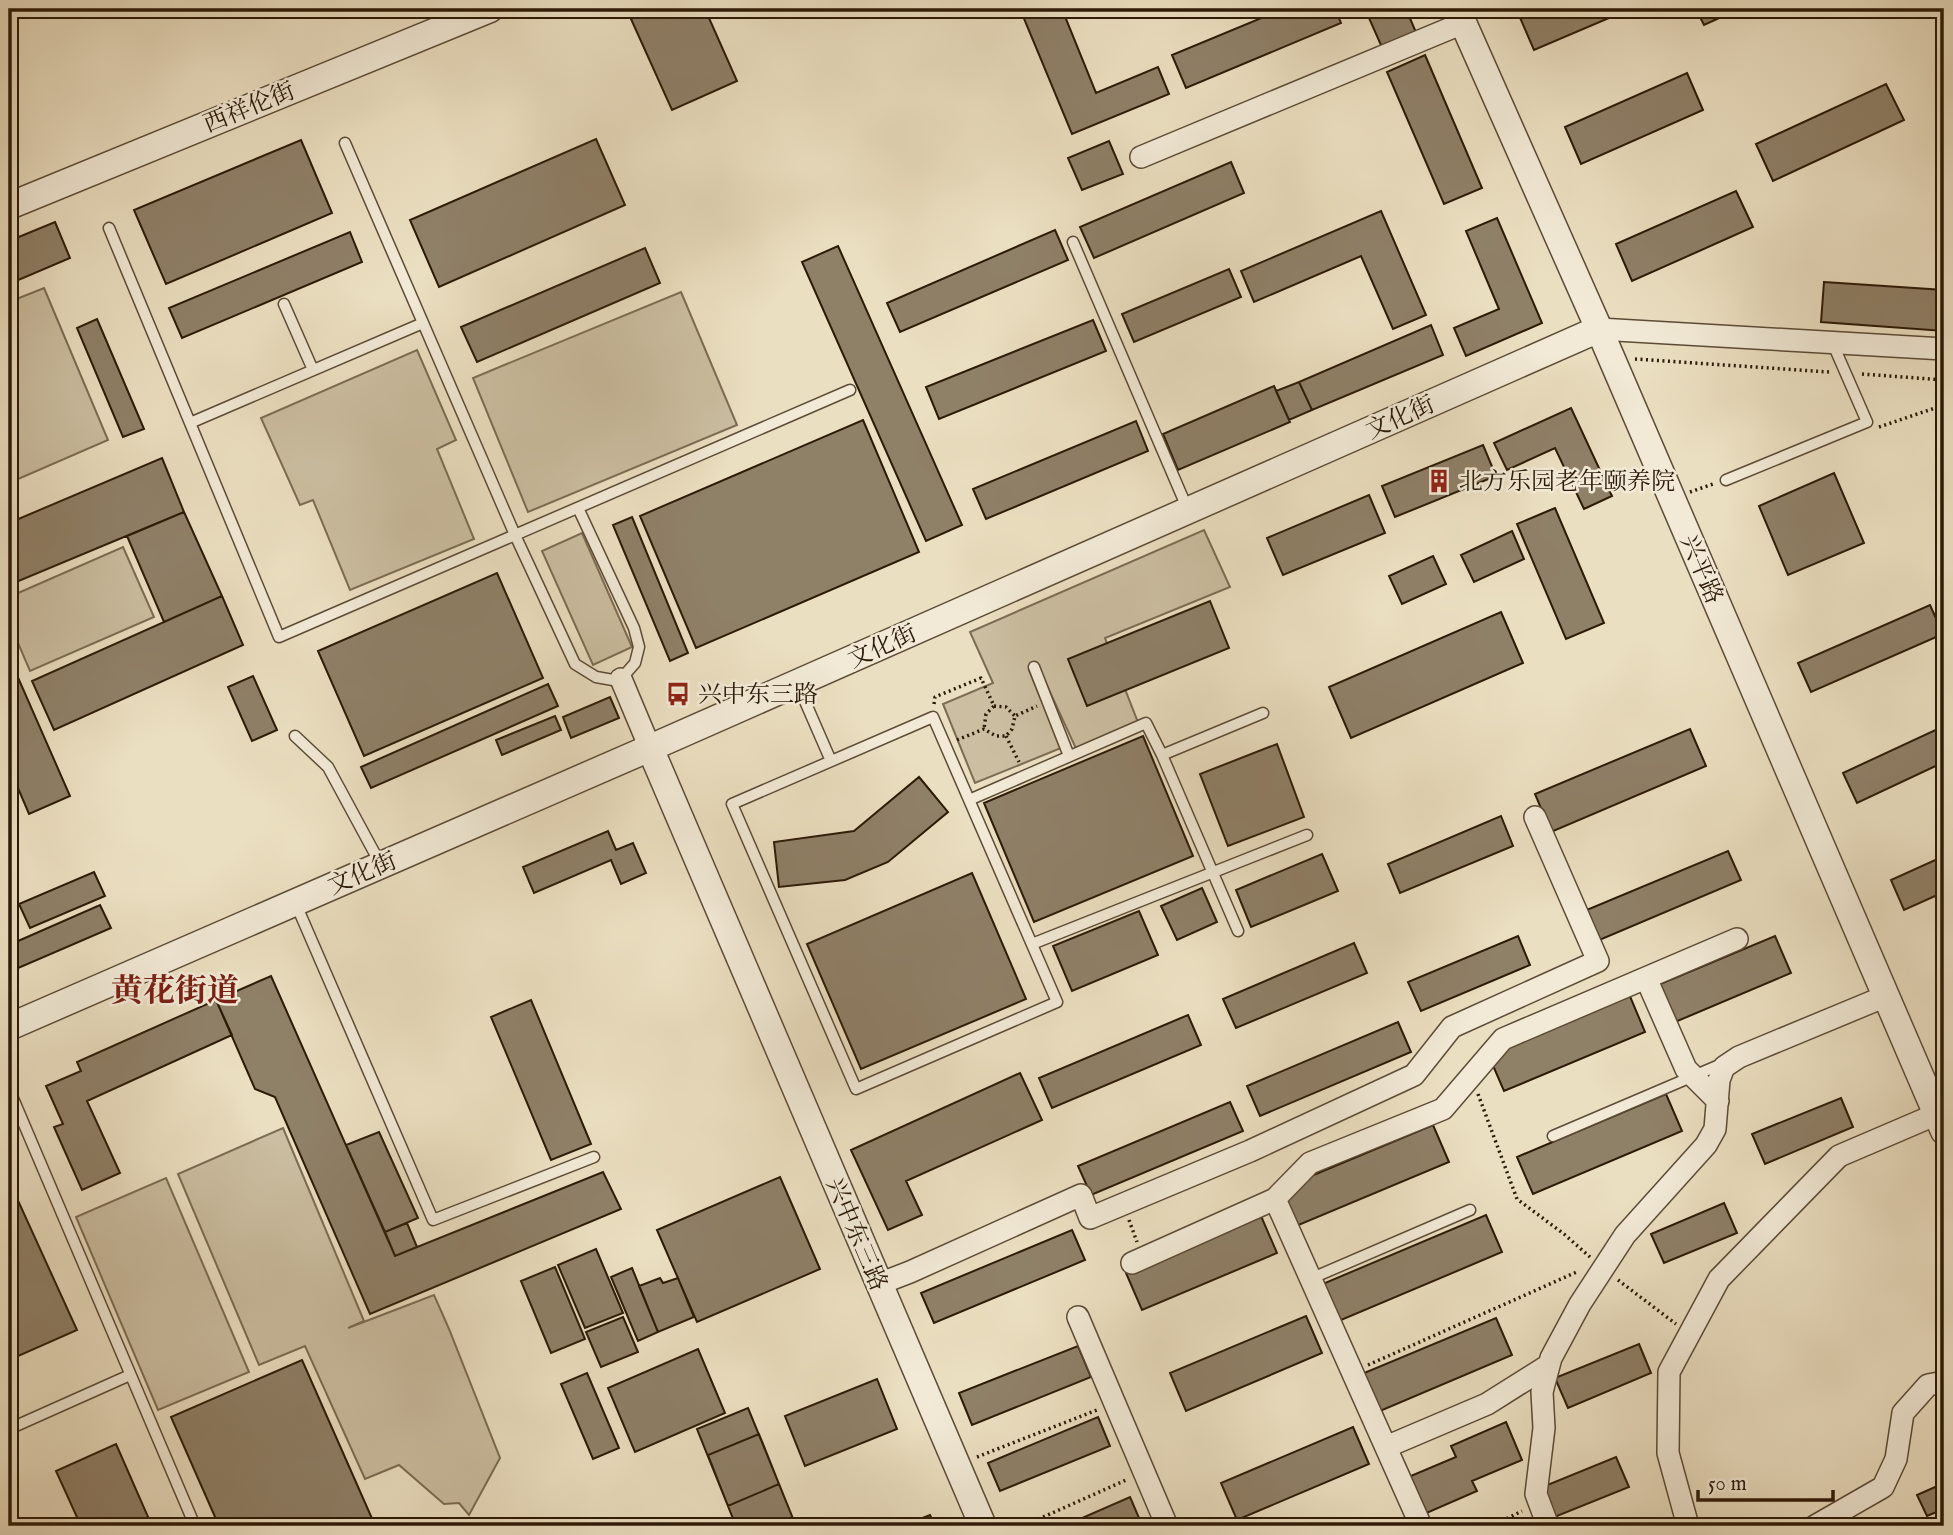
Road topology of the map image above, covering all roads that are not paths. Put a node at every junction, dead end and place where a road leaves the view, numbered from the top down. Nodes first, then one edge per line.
1 (490, 9) edge
2 (1460, 16) edge
3 (345, 143) dead end
4 (1141, 157) dead end
5 (9, 206) edge
6 (109, 228) dead end
7 (1073, 242) dead end
8 (284, 304) dead end
9 (423, 323) junction
10 (1599, 329) junction
11 (1832, 342) junction
12 (1944, 349) edge
13 (313, 370) junction
14 (850, 390) dead end
15 (190, 424) junction
16 (1726, 480) dead end
17 (578, 508) junction
18 (1188, 510) junction
19 (515, 535) junction
20 (1034, 667) dead end
21 (621, 679) junction
22 (797, 683) junction
23 (1263, 713) dead end
24 (295, 736) dead end
25 (650, 748) junction
26 (1162, 755) junction
27 (1069, 756) junction
28 (831, 761) junction
29 (969, 800) junction
30 (1535, 817) dead end
31 (1307, 835) dead end
32 (381, 865) junction
33 (1212, 873) junction
34 (295, 902) junction
35 (1238, 931) dead end
36 (1737, 939) dead end
37 (1032, 944) junction
38 (1646, 978) junction
39 (1886, 996) junction
40 (9, 1027) edge
41 (1738, 1057) junction
42 (1693, 1076) junction
43 (9, 1089) edge
44 (1718, 1101) junction
45 (1940, 1122) edge
46 (1553, 1136) dead end
47 (594, 1157) dead end
48 (1275, 1199) junction
49 (1470, 1210) dead end
50 (1137, 1260) road end
51 (1310, 1279) junction
52 (878, 1284) junction
53 (1078, 1317) dead end
54 (1549, 1365) junction
55 (130, 1375) junction
56 (1944, 1381) edge
57 (9, 1429) edge
58 (1385, 1447) junction
59 (195, 1526) edge
60 (983, 1526) edge
61 (1167, 1526) edge
62 (1421, 1526) edge
63 (1548, 1526) edge
64 (1688, 1526) edge
65 (1815, 1526) edge

1 - 5 street, 西祥伦街
2 - 4 street
2 - 10 street, 兴平路
3 - 9 lane
6 - 15 lane
7 - 18 lane
8 - 13 lane
9 - 13 lane
9 - 19 lane
10 - 11 street
10 - 18 street, 文化街
10 - 39 street, 兴平路
11 - 12 street
11 - 16 lane
13 - 15 lane
14 - 17 lane
15 - 19 lane
17 - 19 lane
17 - 21 lane
18 - 22 street, 文化街
19 - 21 lane
20 - 27 lane
21 - 25 street
22 - 25 street, 文化街
22 - 28 lane
23 - 26 lane
24 - 32 lane
25 - 32 street, 文化街
25 - 52 street, 兴中东三路
26 - 27 lane
26 - 33 lane
27 - 29 lane
28 - 29 lane
28 - 37 lane
29 - 37 lane
30 - 52 street
31 - 33 lane
32 - 34 street, 文化街
33 - 35 lane
33 - 37 lane
34 - 40 street, 文化街
34 - 47 lane
36 - 38 street
38 - 42 street
38 - 48 street
39 - 41 street
39 - 45 street, 兴平路
41 - 42 lane
41 - 44 street
42 - 44 street
42 - 46 lane
43 - 55 lane
44 - 54 street
45 - 64 street
48 - 50 street
48 - 51 street
49 - 51 lane
51 - 58 street
52 - 60 street, 兴中东三路
53 - 61 street
54 - 58 street
54 - 63 street
55 - 57 lane
55 - 59 lane
56 - 65 street
58 - 62 street

